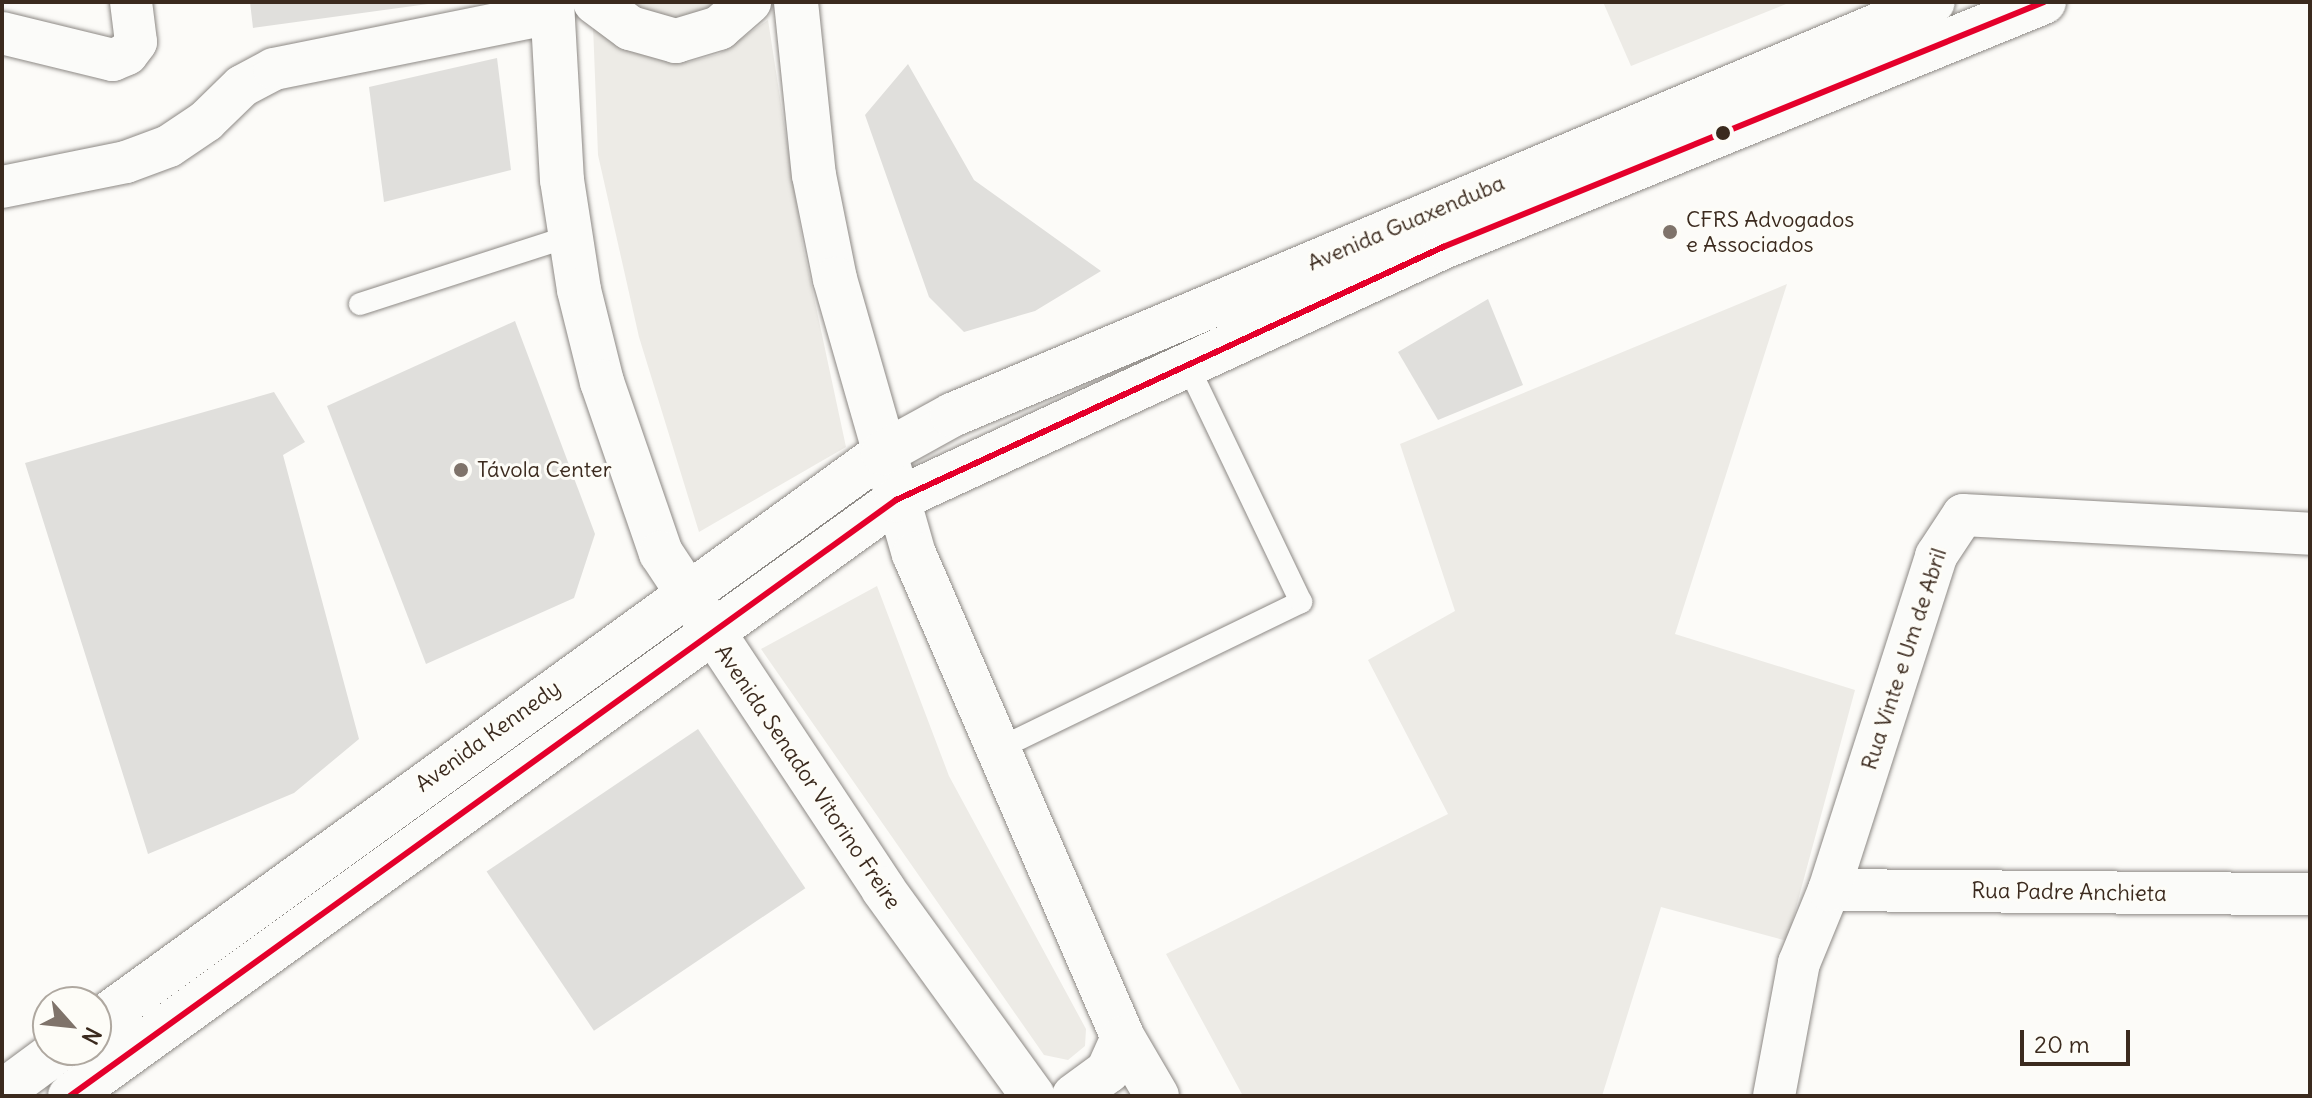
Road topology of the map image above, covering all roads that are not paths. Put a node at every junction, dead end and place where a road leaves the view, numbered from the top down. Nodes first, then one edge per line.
1 (595, 2) edge
2 (749, 2) edge
3 (796, 2) edge
4 (1933, 2) edge
5 (2044, 2) edge
6 (552, 8) edge
7 (134, 22) edge
8 (2, 33) edge
9 (2, 187) edge
10 (571, 236) junction
11 (360, 304) dead end
12 (1187, 364) junction
13 (860, 372) junction
14 (952, 415) junction
15 (883, 453) junction
16 (896, 500) junction
17 (2310, 534) edge
18 (683, 593) junction
19 (710, 633) junction
20 (998, 749) junction
21 (1829, 890) junction
22 (2310, 894) edge
23 (112, 1011) edge
24 (1123, 1038) junction
25 (37, 1066) edge
26 (2, 1092) edge
27 (1036, 1094) edge
28 (70, 1096) edge
29 (1074, 1096) edge
30 (1157, 1096) edge
31 (1774, 1096) edge

1 - 2 main road
3 - 13 main road
4 - 14 main road, Avenida Guaxenduba
5 - 12 main road, Avenida Guaxenduba
6 - 9 street, Avenida Senador Vitorino Freire
6 - 10 main road, Avenida Senador Vitorino Freire
7 - 8 street
10 - 11 lane
10 - 18 main road, Avenida Senador Vitorino Freire
12 - 16 main road, Avenida Guaxenduba
12 - 20 lane
13 - 14 main road
13 - 15 main road
14 - 15 main road, Avenida Guaxenduba
15 - 16 main road
15 - 18 main road, Avenida Kennedy
16 - 19 main road
16 - 20 main road
17 - 21 street, Rua Vinte e Um de Abril
18 - 19 main road, Avenida Senador Vitorino Freire
18 - 23 main road, Avenida Kennedy
19 - 27 main road, Avenida Senador Vitorino Freire
19 - 28 main road
20 - 24 main road
21 - 22 street, Rua Padre Anchieta
21 - 31 street, Rua Vinte e Um de Abril
24 - 29 main road
24 - 30 main road
25 - 26 main road

